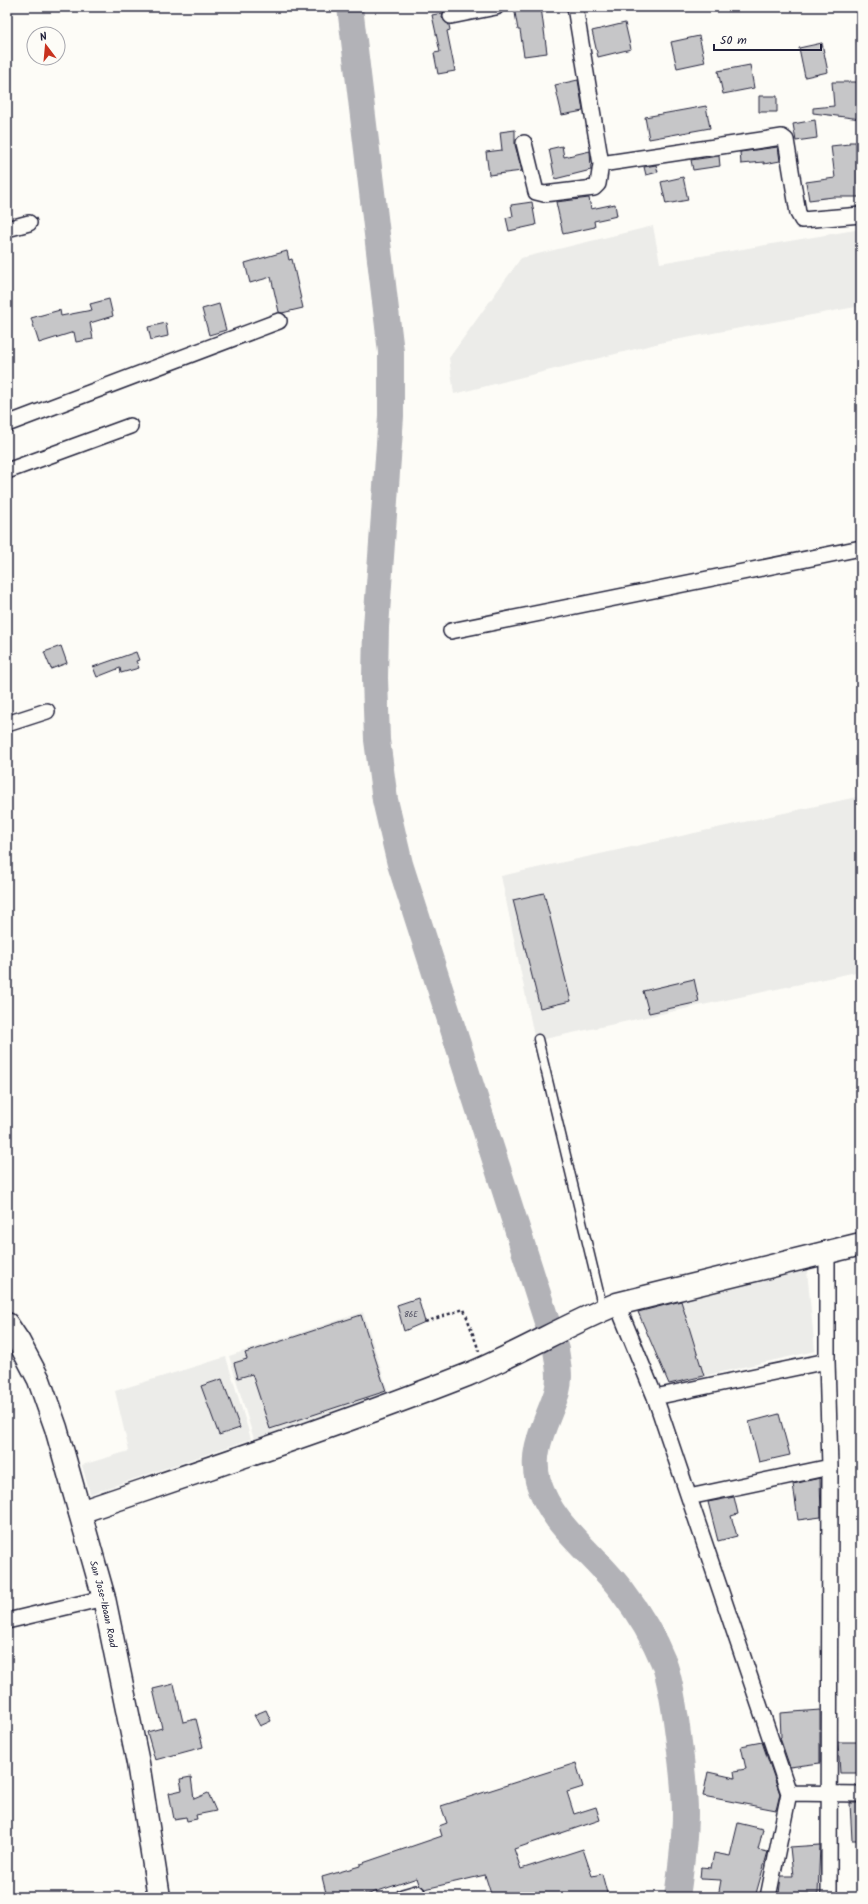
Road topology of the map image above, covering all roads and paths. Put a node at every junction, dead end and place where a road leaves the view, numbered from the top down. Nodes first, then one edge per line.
1 (496, 7) edge
2 (575, 7) edge
3 (452, 16) dead end
4 (524, 143) dead end
5 (601, 164) junction
6 (861, 215) edge
7 (29, 223) dead end
8 (7, 229) edge
9 (279, 320) dead end
10 (7, 424) edge
11 (130, 426) dead end
12 (7, 471) edge
13 (861, 548) edge
14 (451, 631) dead end
15 (47, 711) dead end
16 (7, 724) edge
17 (538, 1040) dead end
18 (861, 1244) edge
19 (827, 1251) junction
20 (610, 1307) junction
21 (425, 1322) dead end
22 (7, 1324) edge
23 (827, 1361) junction
24 (484, 1367) junction
25 (655, 1397) junction
26 (830, 1467) junction
27 (689, 1497) junction
28 (80, 1512) junction
29 (104, 1598) junction
30 (7, 1621) edge
31 (789, 1793) junction
32 (829, 1794) junction
33 (861, 1794) edge
34 (159, 1897) edge
35 (768, 1897) edge
36 (829, 1897) edge

1 - 3 street
2 - 5 street
4 - 5 street
5 - 6 street
7 - 8 street
9 - 10 street
11 - 12 street
13 - 14 street
15 - 16 street
17 - 20 lane
18 - 19 main road
19 - 20 main road
19 - 23 street
20 - 24 main road
20 - 25 street
21 - 24 path
22 - 28 main road, San Jose-Ibaan Road
23 - 25 street
23 - 26 street
24 - 28 main road
25 - 27 street
26 - 27 street
26 - 32 street
27 - 31 street
28 - 29 main road, San Jose-Ibaan Road
29 - 30 street
29 - 34 main road, San Jose-Ibaan Road
31 - 32 street
31 - 35 street
32 - 33 street
32 - 36 street

